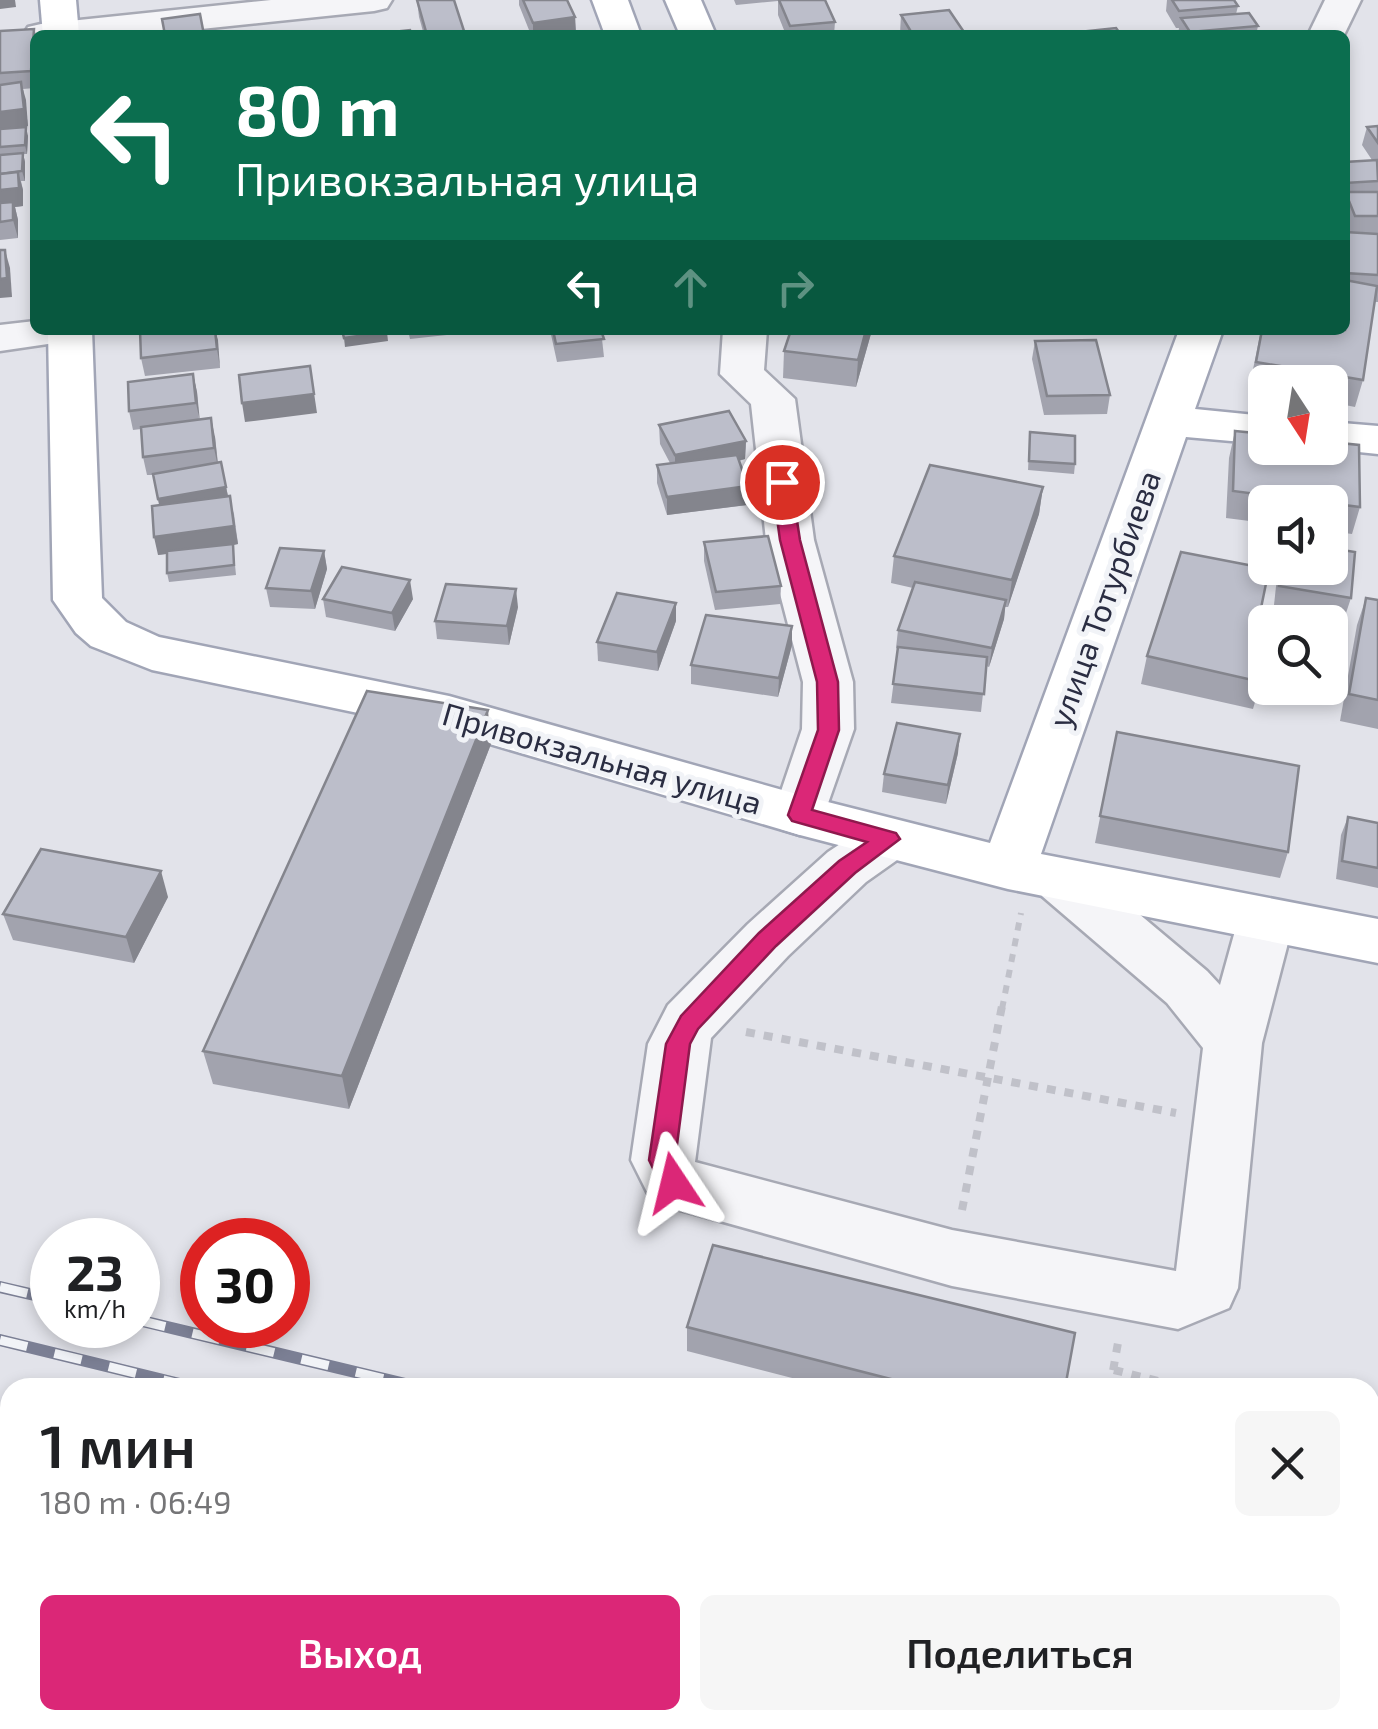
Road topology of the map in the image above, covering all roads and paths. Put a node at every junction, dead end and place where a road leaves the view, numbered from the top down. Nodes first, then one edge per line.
1 (374, 0) edge
2 (610, 0) edge
3 (683, 0) edge
4 (1343, 0) edge
5 (51, 28) edge
6 (621, 30) edge
7 (696, 30) edge
8 (1328, 30) edge
9 (30, 33) edge
10 (0, 39) edge
11 (30, 334) edge
12 (68, 335) edge
13 (745, 335) edge
14 (1199, 335) edge
15 (0, 338) edge
16 (1168, 421) junction
17 (1248, 428) edge
18 (1348, 438) edge
19 (1378, 440) edge
20 (800, 815) junction
21 (888, 839) junction
22 (1031, 885) junction
23 (1266, 920) junction
24 (1378, 942) edge
25 (690, 1022) junction
26 (1233, 1043) junction
27 (989, 1075) junction
28 (1226, 1124) junction
29 (952, 1258) junction
30 (1114, 1370) dead end
31 (1146, 1378) edge

1 - 5 street
2 - 6 main road
3 - 7 main road
4 - 8 street
9 - 10 street
11 - 15 street
12 - 20 main road, Привокзальная улица
13 - 20 street
14 - 16 main road, улица Тотурбиева
16 - 17 main road
16 - 22 main road, улица Тотурбиева
18 - 19 main road
20 - 21 main road, Привокзальная улица
21 - 22 main road, Привокзальная улица
21 - 25 street
22 - 23 main road, Привокзальная улица
22 - 26 street
22 - 27 path
23 - 24 main road, Привокзальная улица
23 - 26 street
25 - 27 path
25 - 29 street
26 - 28 street
27 - 28 path
27 - 29 path
28 - 29 street
30 - 31 path

